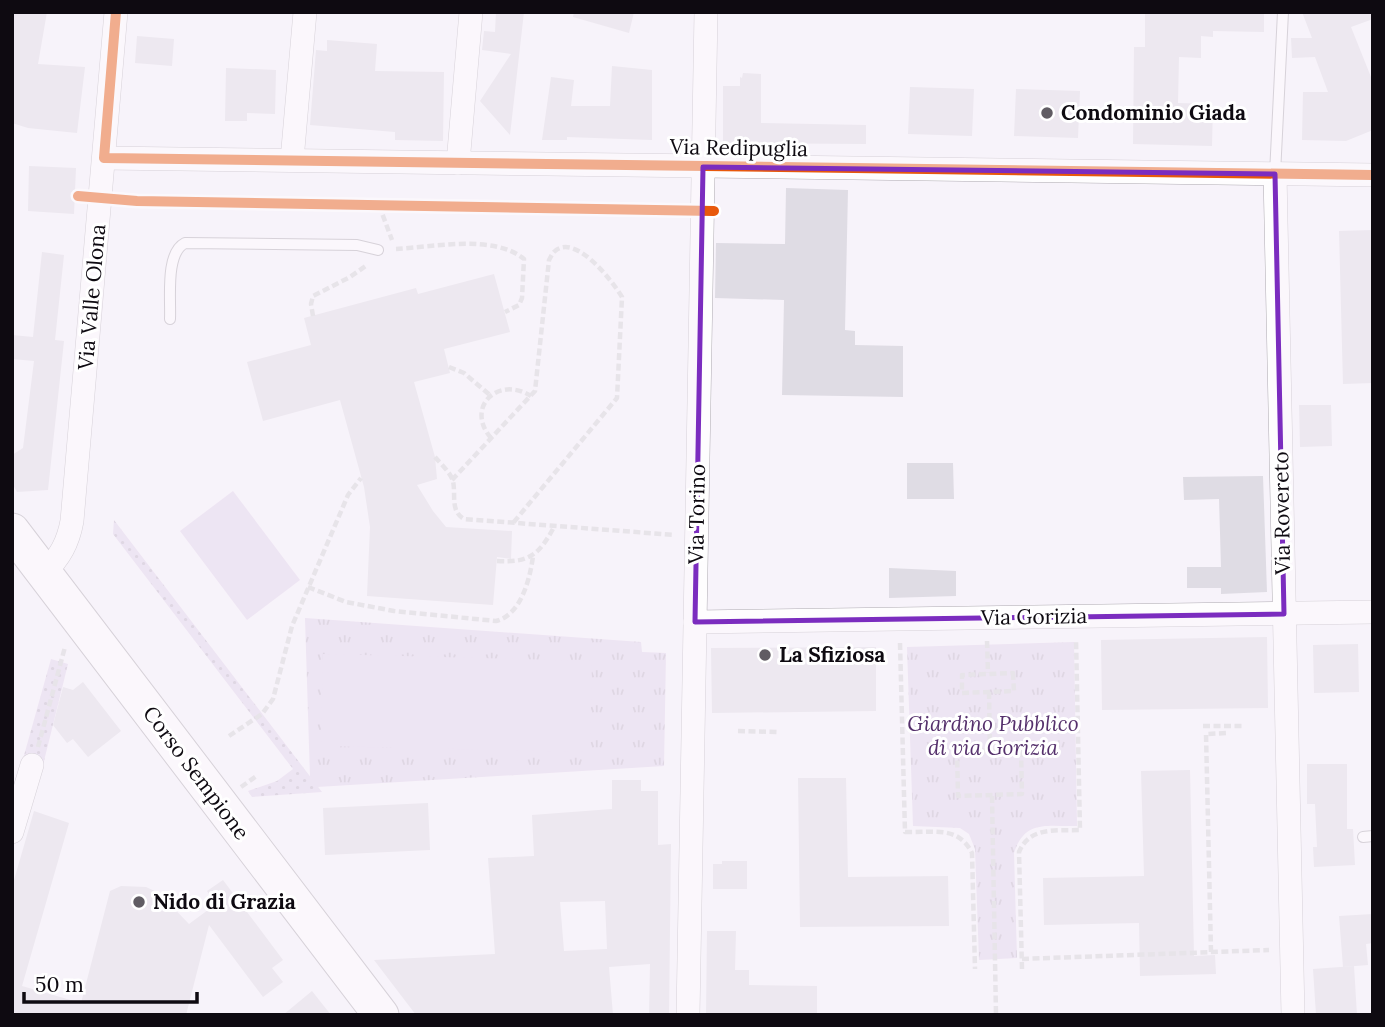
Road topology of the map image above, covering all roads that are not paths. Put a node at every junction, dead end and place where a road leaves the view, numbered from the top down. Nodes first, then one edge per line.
1 (116, 12) edge
2 (304, 12) edge
3 (471, 12) edge
4 (705, 12) edge
5 (1283, 12) edge
6 (104, 158) junction
7 (292, 160) junction
8 (458, 163) junction
9 (703, 167) junction
10 (1275, 174) junction
11 (1373, 175) edge
12 (378, 250) road end
13 (170, 319) dead end
14 (12, 531) edge
15 (44, 573) junction
16 (1373, 612) edge
17 (1284, 614) junction
18 (695, 622) junction
19 (33, 765) road end
20 (12, 832) edge
21 (381, 1015) edge
22 (688, 1015) edge
23 (1293, 1015) edge

1 - 6 street, Via Valle Olona
2 - 7 street
3 - 8 street
4 - 9 street, Via Torino
5 - 10 lane, Via Rovereto
6 - 7 street, Via Redipuglia
6 - 15 street, Via Valle Olona
7 - 8 street, Via Redipuglia
8 - 9 street, Via Redipuglia
9 - 10 street, Via Redipuglia
9 - 18 street, Via Torino
10 - 11 street, Via Redipuglia
10 - 17 street, Via Rovereto
12 - 13 lane
14 - 15 main road, Corso Sempione
15 - 21 main road, Corso Sempione
16 - 17 street, Via Gorizia
17 - 18 street, Via Gorizia
17 - 23 street, Via Rovereto
18 - 22 street, Via Torino
19 - 20 street

